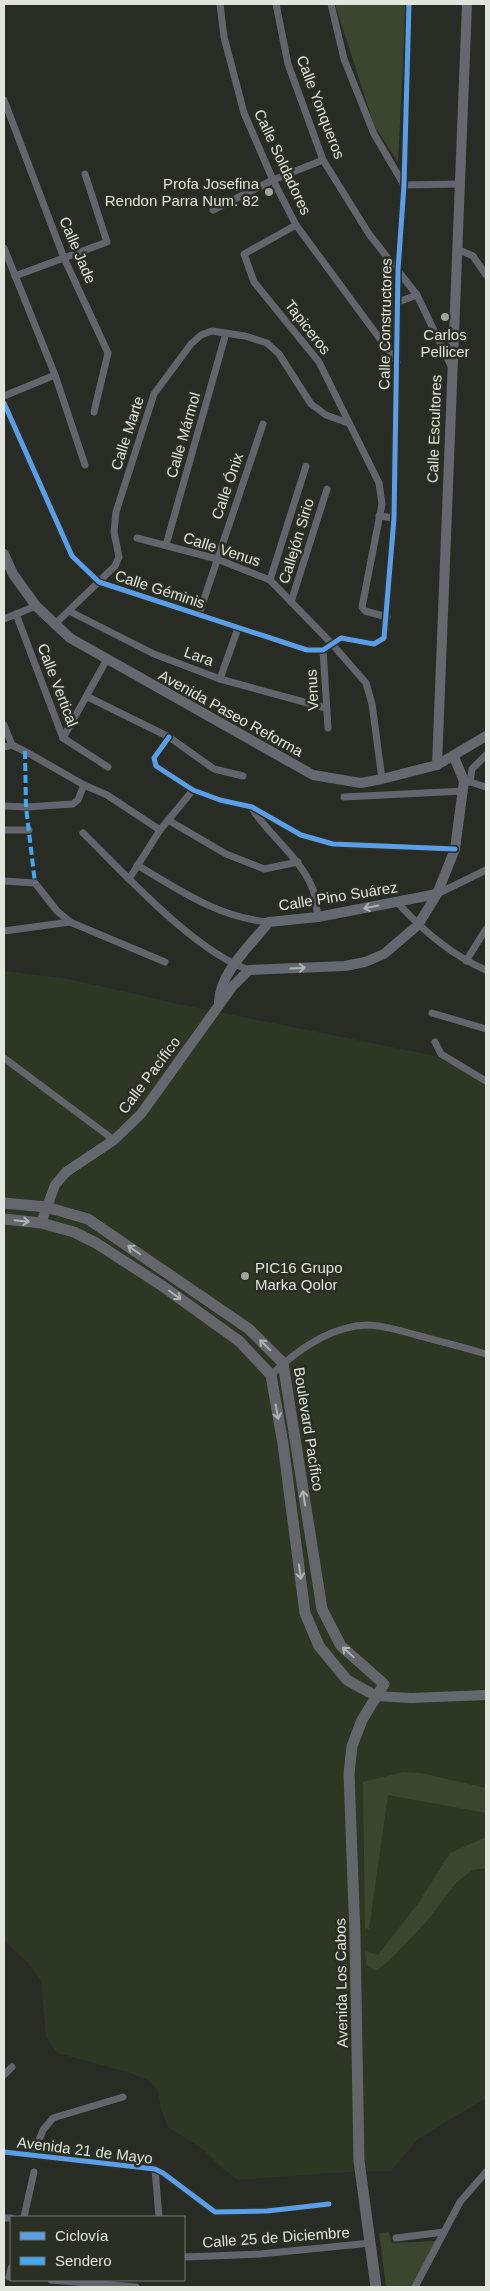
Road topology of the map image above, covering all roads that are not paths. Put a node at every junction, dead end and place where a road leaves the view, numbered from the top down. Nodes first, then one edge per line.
1 (220, 4) edge
2 (276, 4) edge
3 (331, 4) edge
4 (409, 4) edge
5 (467, 4) edge
6 (4, 100) edge
7 (323, 160) junction
8 (85, 174) dead end
9 (272, 180) junction
10 (461, 184) junction
11 (404, 185) junction
12 (213, 210) dead end
13 (296, 225) junction
14 (4, 248) edge
15 (459, 250) junction
16 (64, 258) junction
17 (398, 270) junction
18 (486, 275) edge
19 (15, 276) junction
20 (417, 295) junction
21 (398, 302) junction
22 (226, 333) junction
23 (397, 362) junction
24 (451, 366) junction
25 (55, 374) junction
26 (4, 396) edge
27 (4, 403) edge
28 (94, 412) dead end
29 (348, 423) junction
30 (263, 424) dead end
31 (85, 465) dead end
32 (306, 466) dead end
33 (327, 489) dead end
34 (379, 516) junction
35 (394, 518) junction
36 (137, 538) dead end
37 (166, 545) junction
38 (4, 554) edge
39 (217, 559) junction
40 (270, 580) junction
41 (99, 582) junction
42 (291, 602) junction
43 (36, 606) junction
44 (69, 611) junction
45 (16, 614) junction
46 (199, 614) junction
47 (387, 617) junction
48 (4, 619) edge
49 (54, 625) junction
50 (238, 628) junction
51 (332, 644) junction
52 (324, 650) junction
53 (106, 661) junction
54 (220, 679) junction
55 (88, 697) junction
56 (326, 708) junction
57 (4, 725) edge
58 (328, 728) dead end
59 (486, 736) edge
60 (168, 737) junction
61 (63, 738) junction
62 (12, 745) junction
63 (4, 747) edge
64 (486, 755) edge
65 (454, 757) junction
66 (437, 765) junction
67 (108, 767) dead end
68 (243, 776) dead end
69 (382, 779) junction
70 (466, 784) junction
71 (84, 785) junction
72 (486, 787) edge
73 (193, 790) junction
74 (344, 797) dead end
75 (4, 806) edge
76 (252, 807) junction
77 (168, 820) junction
78 (4, 830) edge
79 (29, 830) dead end
80 (160, 830) junction
81 (83, 833) dead end
82 (455, 849) junction
83 (298, 862) junction
84 (137, 865) junction
85 (486, 870) edge
86 (129, 879) junction
87 (4, 881) edge
88 (436, 894) junction
89 (397, 902) junction
90 (318, 917) junction
91 (70, 922) junction
92 (269, 922) junction
93 (418, 926) junction
94 (486, 929) edge
95 (4, 931) edge
96 (466, 961) junction
97 (164, 962) dead end
98 (235, 965) junction
99 (249, 970) junction
100 (486, 970) edge
101 (219, 1004) junction
102 (432, 1014) dead end
103 (486, 1029) edge
104 (435, 1042) dead end
105 (4, 1058) edge
106 (486, 1082) edge
107 (114, 1140) junction
108 (4, 1203) edge
109 (46, 1207) junction
110 (4, 1219) edge
111 (41, 1223) junction
112 (486, 1354) edge
113 (283, 1363) junction
114 (271, 1375) junction
115 (384, 1684) junction
116 (486, 1695) edge
117 (376, 1696) junction
118 (398, 1697) junction
119 (12, 2067) dead end
120 (4, 2075) edge
121 (123, 2097) dead end
122 (4, 2152) edge
123 (33, 2156) junction
124 (155, 2169) junction
125 (34, 2172) dead end
126 (486, 2172) edge
127 (329, 2204) dead end
128 (24, 2216) edge
129 (159, 2216) edge
130 (444, 2232) junction
131 (396, 2238) dead end
132 (371, 2243) junction
133 (185, 2257) edge
134 (63, 2281) edge
135 (136, 2287) edge
136 (376, 2287) edge
137 (415, 2287) edge

1 - 9 street, Calle Soldadores
2 - 7 street, Calle Yonqueros
3 - 11 street
4 - 11 street, Calle Constructores
5 - 10 main road, Calle Escultores
6 - 16 street, Calle Jade
7 - 9 street
7 - 17 street, Calle Yonqueros
8 - 16 street
9 - 12 street
9 - 13 street, Calle Soldadores
10 - 11 street
10 - 15 main road, Calle Escultores
11 - 17 street, Calle Constructores
13 - 23 street, Calle Soldadores
13 - 29 street, Tapiceros
14 - 19 street
15 - 18 street
15 - 24 main road, Calle Escultores
16 - 19 street
16 - 28 street, Calle Jade
17 - 20 street, Calle Yonqueros
17 - 21 street, Calle Constructores
19 - 25 street
20 - 21 street
20 - 24 street, Calle Yonqueros
21 - 23 street, Calle Constructores
22 - 29 street, Calle Marte
22 - 37 street, Calle Mármol
22 - 41 street, Calle Marte
23 - 35 street, Calle Constructores
24 - 66 main road, Calle Escultores
25 - 26 street
25 - 31 street
27 - 41 street, Calle Géminis
29 - 34 street, Tapiceros
30 - 39 street, Calle Ónix
32 - 40 street
33 - 42 street, Callejón Sirio
34 - 35 street
34 - 47 street, Tapiceros
35 - 47 street, Calle Constructores
36 - 37 street, Calle Venus
37 - 39 street, Calle Venus
38 - 43 main road, Avenida Paseo Reforma
39 - 40 street, Calle Venus
39 - 46 street, Calle Ónix
40 - 42 street, Calle Venus
41 - 44 street, Calle Marte
41 - 46 street, Calle Géminis
42 - 51 street, Calle Venus
43 - 45 street
43 - 49 main road, Avenida Paseo Reforma
44 - 49 street, Calle Marte
44 - 54 street, Lara
45 - 48 street
45 - 61 street, Calle Vertical
46 - 50 street, Calle Géminis
47 - 51 street, Calle Constructores
49 - 53 main road, Avenida Paseo Reforma
50 - 52 street, Calle Géminis
50 - 54 street
51 - 52 street
51 - 69 street, Calle Venus
52 - 56 street, Venus
53 - 55 street, Calle Vertical
53 - 69 main road, Avenida Paseo Reforma
54 - 56 street, Lara
55 - 60 street
55 - 61 street, Calle Vertical
56 - 58 street, Venus
57 - 62 street
59 - 65 main road, Avenida Paseo Reforma
60 - 68 street
60 - 73 street
61 - 67 street
62 - 63 street
62 - 71 street
64 - 70 street
65 - 66 main road, Avenida Paseo Reforma
65 - 70 main road
66 - 69 main road, Avenida Paseo Reforma
70 - 72 street
70 - 74 street
70 - 82 main road
71 - 75 street
71 - 80 street
73 - 76 street
73 - 77 street
76 - 82 street
76 - 83 street
77 - 80 street
77 - 83 street
78 - 79 street
80 - 84 street
81 - 86 street
82 - 88 main road
83 - 90 street
84 - 86 street
84 - 92 street, Calle Pino Suárez
85 - 88 street
86 - 98 street
87 - 91 street
88 - 89 main road, Calle Pino Suárez
88 - 93 main road
89 -> 90 main road, Calle Pino Suárez
89 - 93 street
90 - 92 main road, Calle Pino Suárez
91 - 95 street
91 - 97 street
92 - 98 main road, Calle Pacífico
93 - 96 street
99 -> 93 main road
94 - 96 street
96 - 100 street
98 - 99 street
98 - 101 main road, Calle Pacífico
99 - 101 main road, Calle Pacífico
101 - 107 main road, Calle Pacífico
102 - 103 street
104 - 106 street
105 - 107 street
107 - 109 main road, Calle Pacífico
108 - 109 main road, Boulevard Pacífico
109 - 111 main road, Calle Pacífico
113 -> 109 main road, Boulevard Pacífico
110 -> 111 main road, Boulevard Pacífico
111 -> 114 main road, Boulevard Pacífico
112 - 113 street
113 - 114 street
115 -> 113 main road, Boulevard Pacífico
114 -> 117 main road, Boulevard Pacífico
115 - 117 main road, Avenida Los Cabos
115 - 118 main road
116 - 118 main road
117 - 118 main road
117 - 132 main road, Avenida Los Cabos
119 - 120 street
121 - 123 street
122 - 123 street, Avenida 21 de Mayo
123 - 124 street, Avenida 21 de Mayo
124 - 127 street, Avenida 21 de Mayo
124 - 129 street
125 - 128 street
126 - 130 street
130 - 131 street
130 - 137 street
132 - 133 street, Calle 25 de Diciembre
132 - 136 main road, Avenida Los Cabos
134 - 135 street

